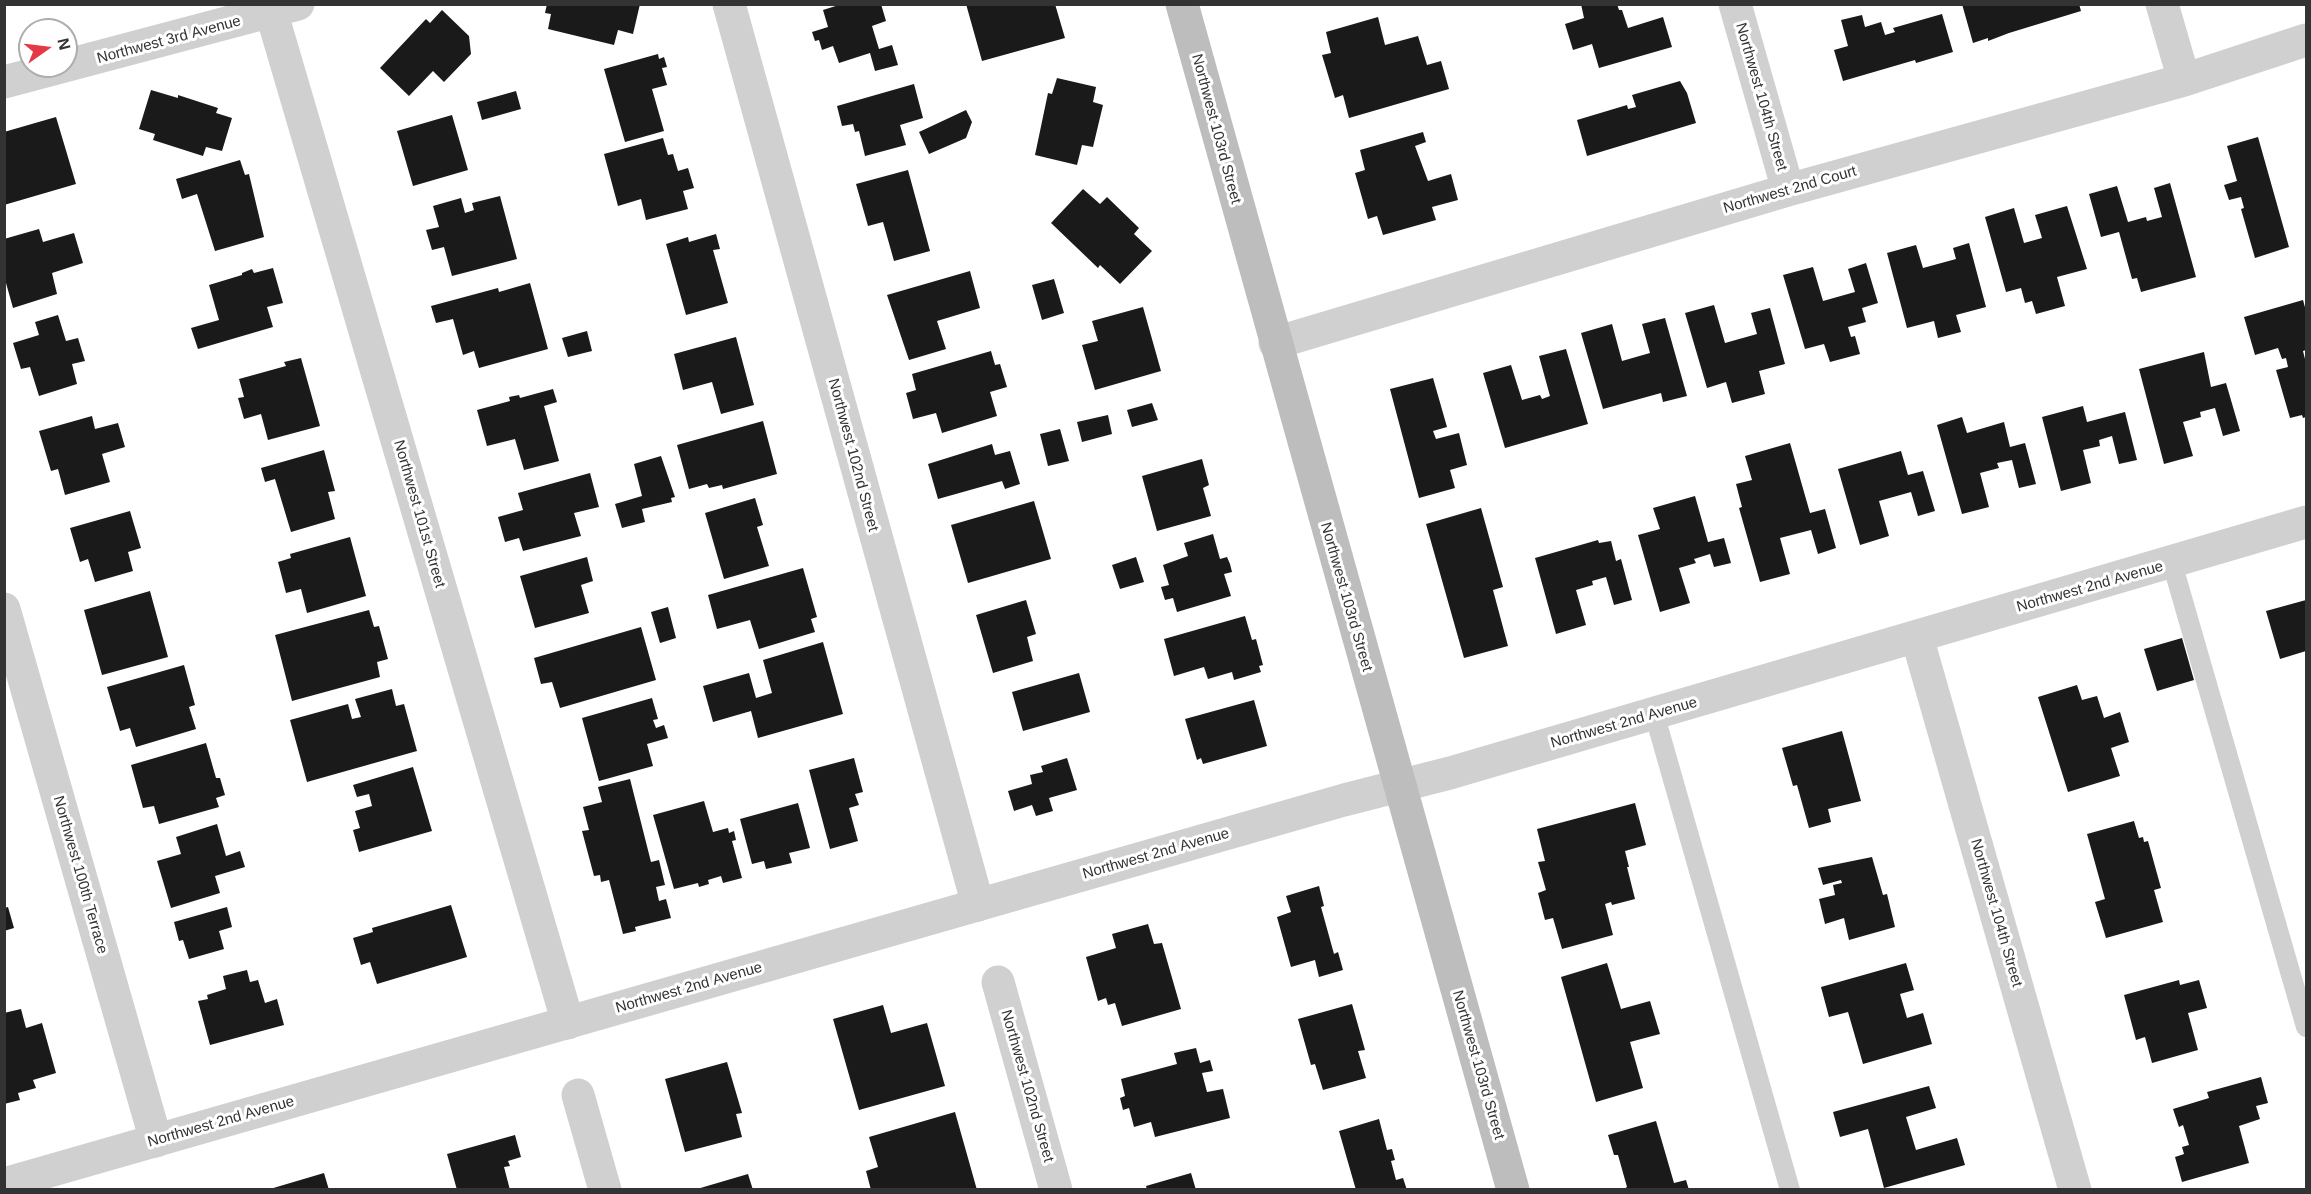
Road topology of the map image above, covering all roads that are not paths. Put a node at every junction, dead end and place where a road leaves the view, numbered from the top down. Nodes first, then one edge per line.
1 (729, 4) edge
2 (1182, 4) edge
3 (1735, 4) edge
4 (2162, 4) edge
5 (280, 7) edge
6 (2306, 43) edge
7 (2184, 80) junction
8 (4, 82) edge
9 (1788, 190) junction
10 (1275, 343) junction
11 (2307, 522) edge
12 (2172, 563) junction
13 (4, 609) edge
14 (1917, 637) junction
15 (1654, 714) junction
16 (1400, 786) junction
17 (978, 905) junction
18 (998, 982) dead end
19 (568, 1023) junction
20 (2307, 1027) edge
21 (578, 1095) dead end
22 (156, 1141) junction
23 (4, 1184) edge
24 (605, 1190) edge
25 (1056, 1190) edge
26 (1513, 1190) edge
27 (1790, 1190) edge
28 (2075, 1190) edge

1 - 17 street, Northwest 102nd Street
2 - 10 main road, Northwest 103rd Street
3 - 9 street, Northwest 104th Street
4 - 7 street
5 - 8 street, Northwest 3rd Avenue
5 - 19 street, Northwest 101st Street
6 - 7 street, Northwest 2nd Court
7 - 9 street, Northwest 2nd Court
9 - 10 street, Northwest 2nd Court
10 - 16 main road, Northwest 103rd Street
11 - 12 street, Northwest 2nd Avenue
12 - 14 street, Northwest 2nd Avenue
12 - 20 lane
13 - 22 street, Northwest 100th Terrace
14 - 15 street, Northwest 2nd Avenue
14 - 28 street, Northwest 104th Street
15 - 16 street, Northwest 2nd Avenue
15 - 27 lane
16 - 17 street, Northwest 2nd Avenue
16 - 26 main road, Northwest 103rd Street
17 - 19 street, Northwest 2nd Avenue
18 - 25 street, Northwest 102nd Street
19 - 22 street, Northwest 2nd Avenue
21 - 24 street
22 - 23 street, Northwest 2nd Avenue

